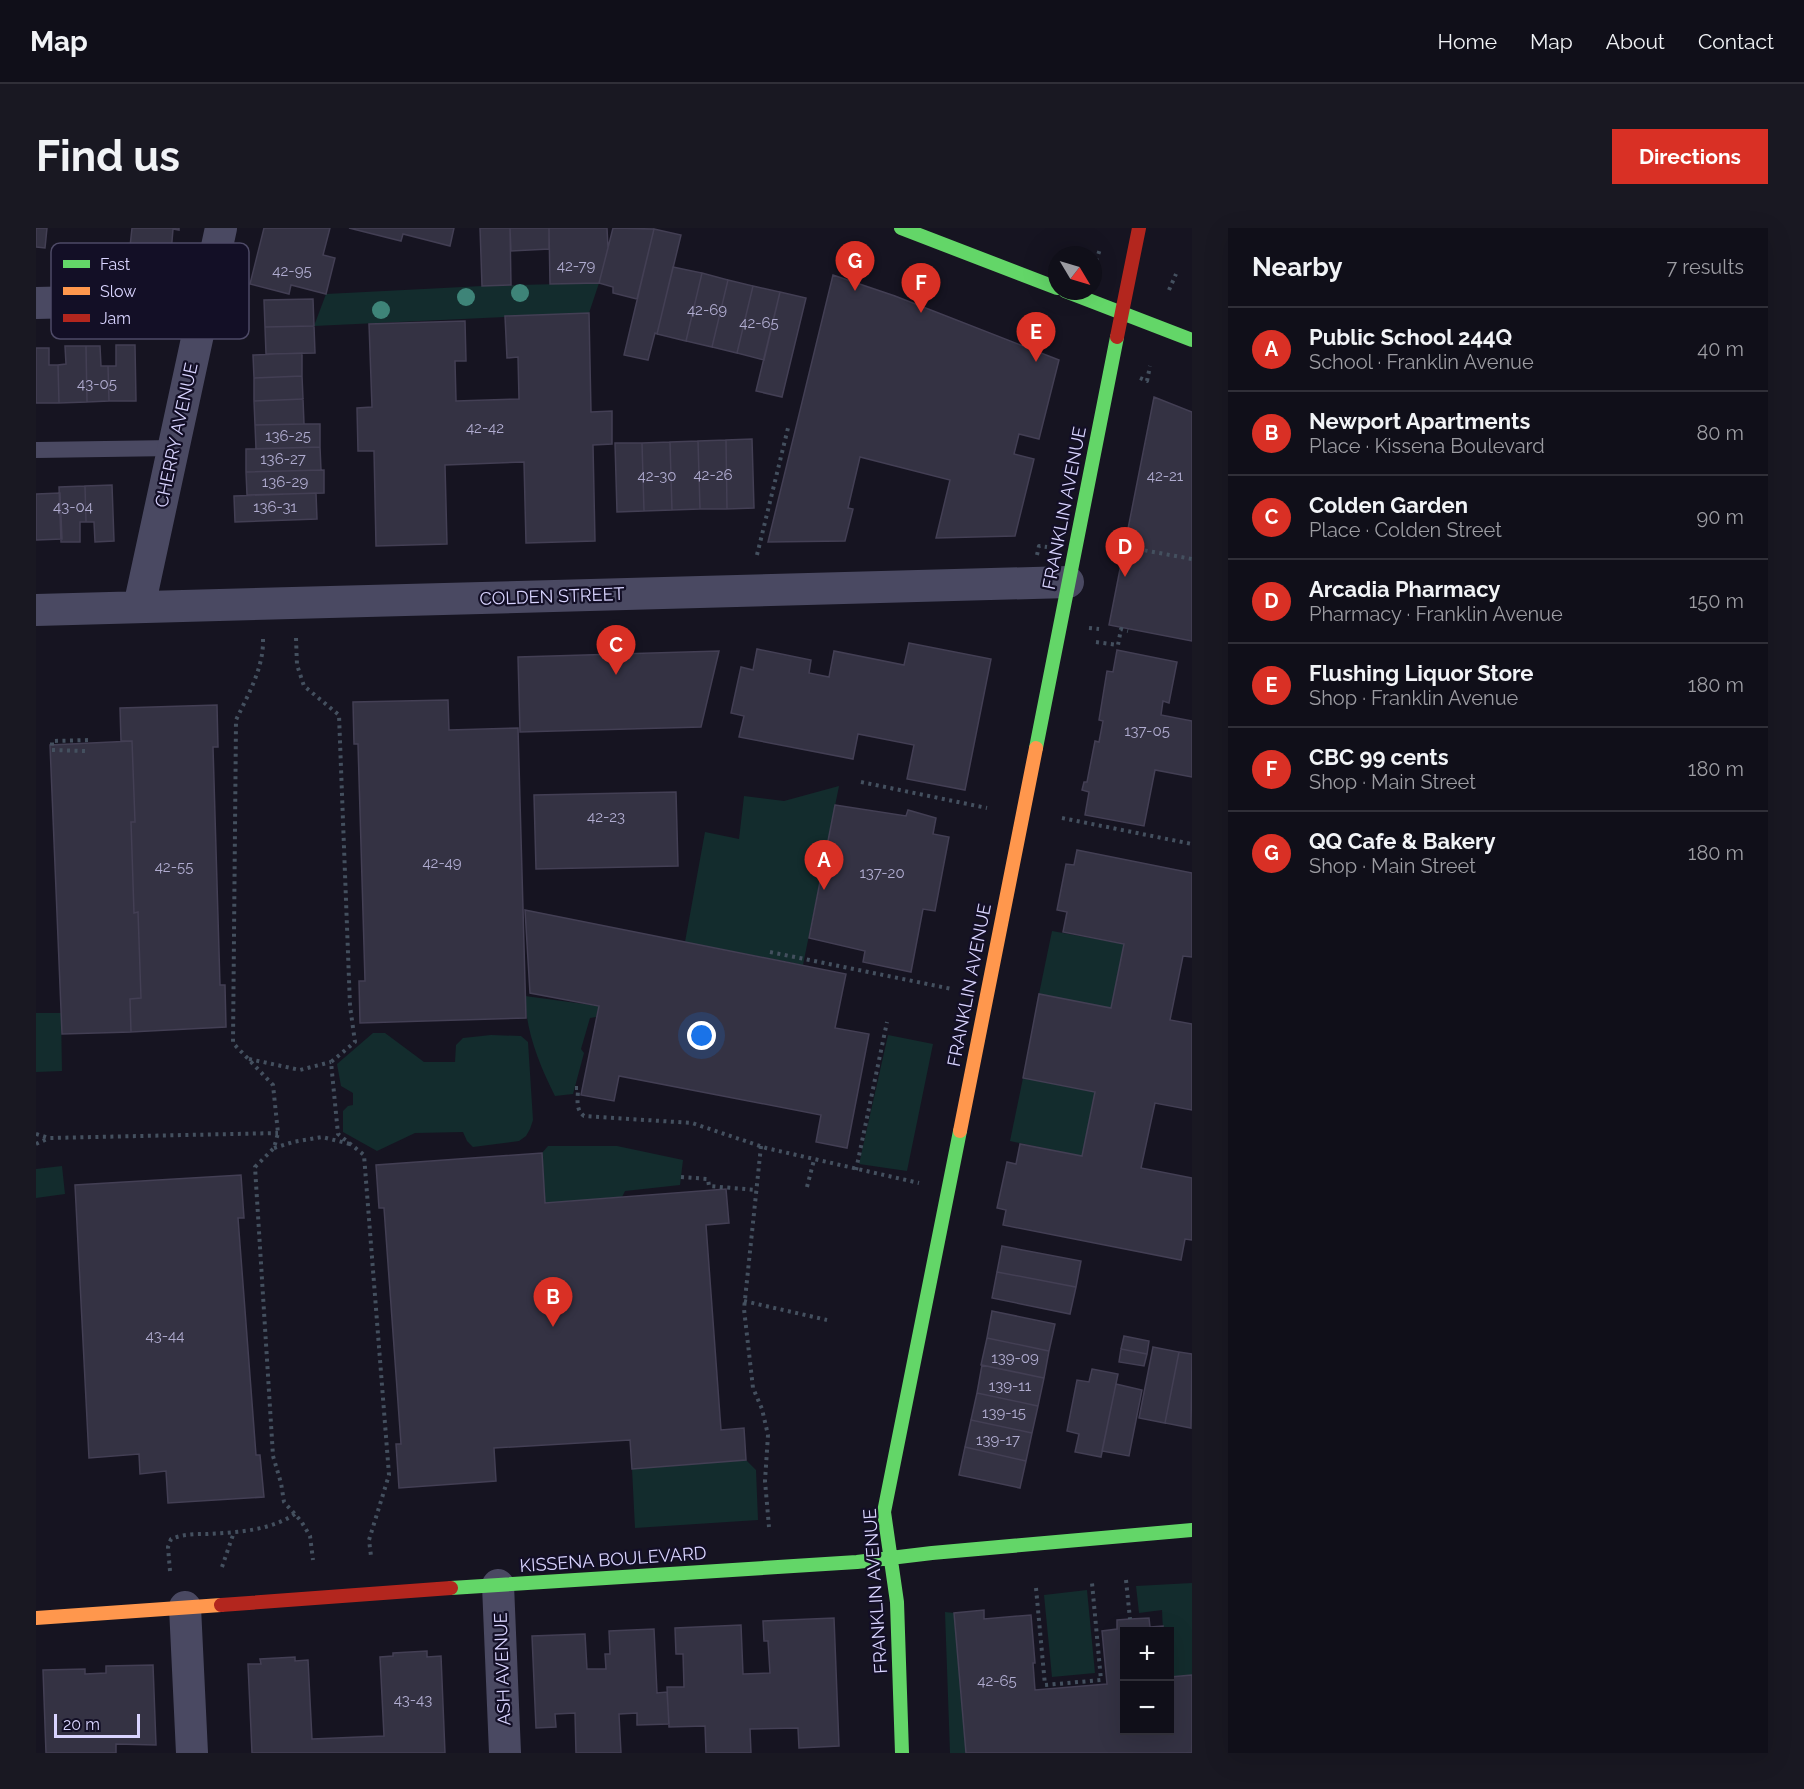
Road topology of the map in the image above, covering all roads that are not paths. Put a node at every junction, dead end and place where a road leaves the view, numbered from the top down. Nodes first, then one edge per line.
1 (221, 228) edge
2 (901, 228) edge
3 (1139, 228) edge
4 (218, 243) edge
5 (1048, 285) edge
6 (1088, 300) edge
7 (36, 303) edge
8 (51, 303) edge
9 (1121, 313) junction
10 (197, 339) edge
11 (1192, 340) edge
12 (174, 448) junction
13 (36, 450) edge
14 (1068, 582) junction
15 (139, 607) junction
16 (36, 610) edge
17 (1192, 1530) edge
18 (892, 1557) junction
19 (498, 1585) junction
20 (185, 1607) junction
21 (36, 1618) edge
22 (192, 1753) edge
23 (505, 1753) edge
24 (902, 1753) edge

1 - 4 street, CHERRY AVENUE
2 - 5 street
3 - 9 street, FRANKLIN AVENUE
6 - 9 street
7 - 8 street
9 - 11 street
9 - 14 street, FRANKLIN AVENUE
10 - 12 street, CHERRY AVENUE
12 - 13 lane
12 - 15 street, CHERRY AVENUE
14 - 15 street, COLDEN STREET
14 - 18 street, FRANKLIN AVENUE
15 - 16 street, COLDEN STREET
17 - 18 street, KISSENA BOULEVARD
18 - 19 street, KISSENA BOULEVARD
18 - 24 street, FRANKLIN AVENUE
19 - 20 street, KISSENA BOULEVARD
19 - 23 street, ASH AVENUE
20 - 21 street, KISSENA BOULEVARD
20 - 22 street

